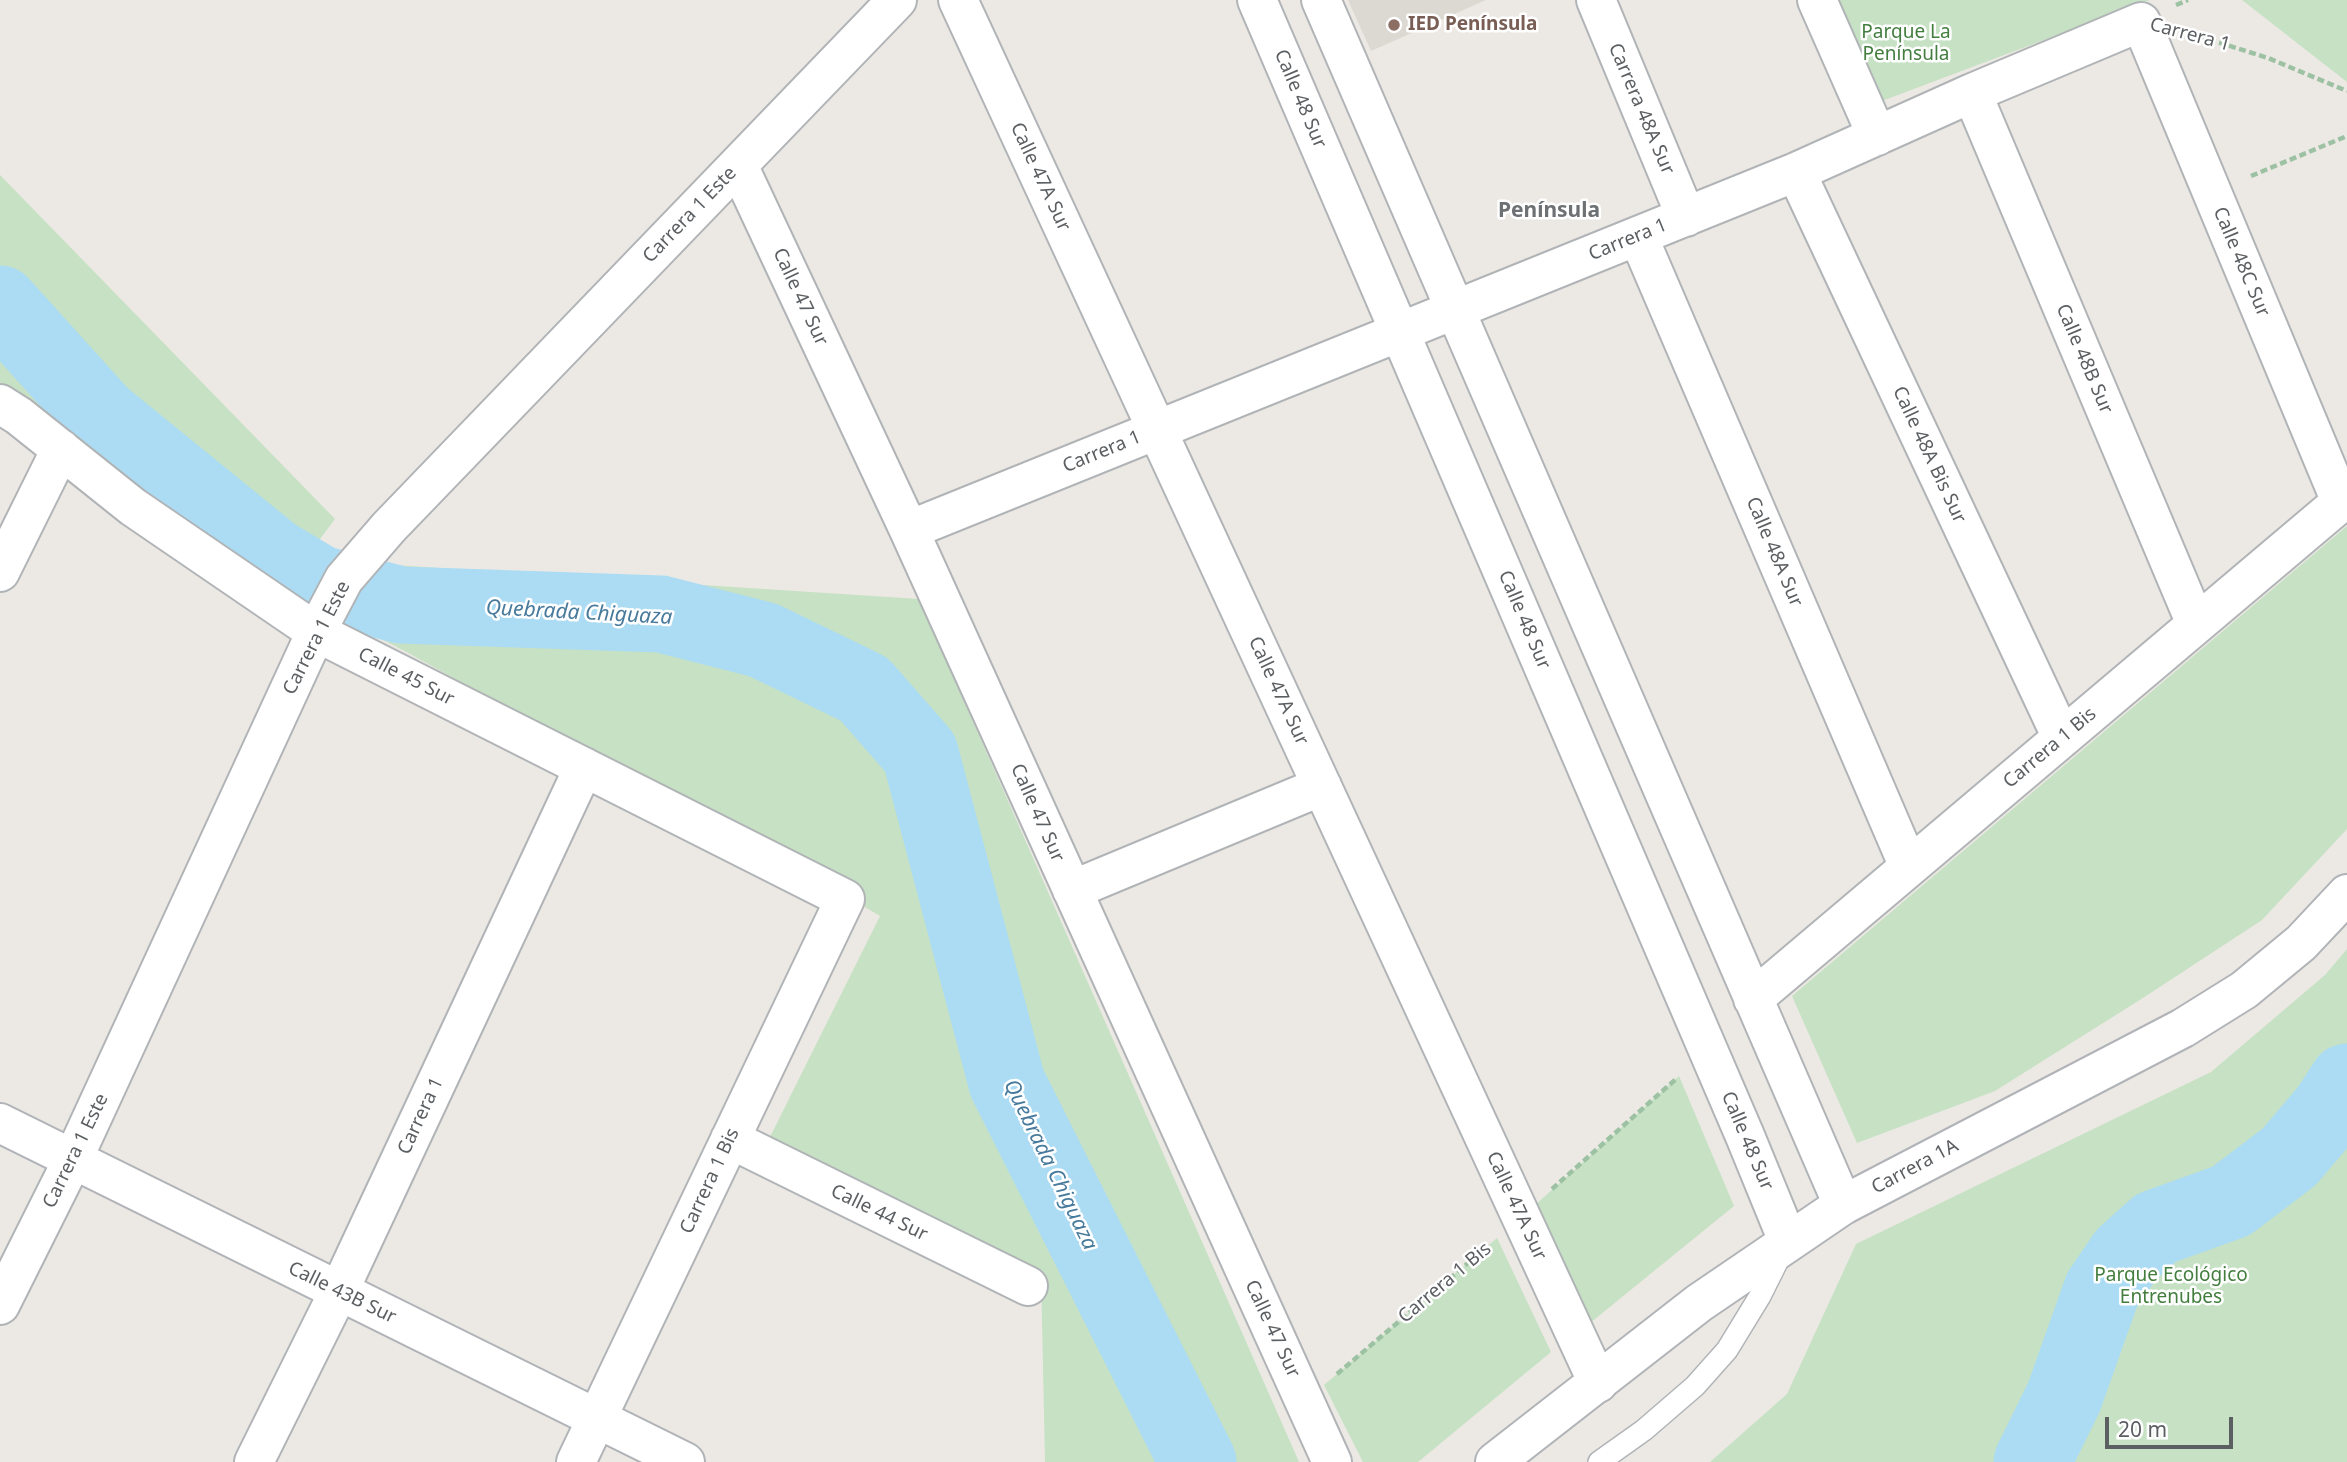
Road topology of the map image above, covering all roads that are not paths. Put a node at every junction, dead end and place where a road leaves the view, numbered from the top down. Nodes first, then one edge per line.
1 (897, 0) edge
2 (958, 0) edge
3 (1257, 0) edge
4 (1321, 0) edge
5 (1596, 0) edge
6 (1817, 0) edge
7 (2141, 22) joint
8 (1972, 93) junction
9 (1877, 136) junction
10 (738, 165) junction
11 (1796, 172) junction
12 (1686, 217) junction
13 (1638, 236) junction
14 (1456, 310) junction
15 (1401, 332) junction
16 (0, 404) edge
17 (1157, 430) junction
18 (61, 449) junction
19 (2344, 499) edge
20 (909, 530) junction
21 (0, 572) edge
22 (330, 606) junction
23 (2196, 624) junction
24 (2062, 738) junction
25 (584, 767) junction
26 (1322, 786) junction
27 (1909, 867) junction
28 (1072, 890) junction
29 (2347, 894) edge
30 (845, 899) joint
31 (1753, 999) junction
32 (0, 1123) edge
33 (730, 1139) junction
34 (73, 1159) junction
35 (1843, 1205) junction
36 (1788, 1241) junction
37 (1028, 1286) dead end
38 (339, 1291) junction
39 (0, 1305) edge
40 (1598, 1383) junction
41 (597, 1419) junction
42 (254, 1462) edge
43 (576, 1462) edge
44 (685, 1462) edge
45 (1332, 1462) edge
46 (1495, 1462) edge
47 (1599, 1462) edge

1 - 10 street, Carrera 1 Este
2 - 17 street, Calle 47A Sur
3 - 15 street, Calle 48 Sur
4 - 14 street
5 - 12 street, Carrera 48A Sur
6 - 9 street
7 - 8 street, Carrera 1
7 - 19 street, Calle 48C Sur
8 - 9 street, Carrera 1
8 - 23 street, Calle 48B Sur
9 - 11 street, Carrera 1
10 - 20 street, Calle 47 Sur
10 - 22 street, Carrera 1 Este
11 - 12 street, Carrera 1
11 - 24 street, Calle 48A Bis Sur
12 - 13 street, Carrera 1
13 - 14 street, Carrera 1
13 - 27 street, Calle 48A Sur
14 - 15 street, Carrera 1
14 - 31 street
15 - 17 street, Carrera 1
15 - 36 street, Calle 48 Sur
16 - 18 street, Calle 45 Sur
17 - 20 street, Carrera 1
17 - 26 street, Calle 47A Sur
18 - 21 street
18 - 22 street, Calle 45 Sur
19 - 23 street, Carrera 1 Bis
20 - 28 street, Calle 47 Sur
22 - 25 street, Calle 45 Sur
22 - 34 street, Carrera 1 Este
23 - 24 street, Carrera 1 Bis
24 - 27 street, Carrera 1 Bis
25 - 30 street, Calle 45 Sur
25 - 38 street, Carrera 1
26 - 28 street
26 - 40 street, Calle 47A Sur
27 - 31 street, Carrera 1 Bis
28 - 45 street, Calle 47 Sur
29 - 35 street, Carrera 1A
30 - 33 street, Carrera 1 Bis
31 - 35 street
32 - 34 street, Calle 43B Sur
33 - 37 street, Calle 44 Sur
33 - 41 street, Carrera 1 Bis
34 - 38 street, Calle 43B Sur
34 - 39 street, Carrera 1 Este
35 - 36 street, Carrera 1A
36 - 40 street, Carrera 1A
36 - 47 lane
38 - 41 street, Calle 43B Sur
38 - 42 street, Carrera 1
40 - 46 street, Carrera 1A
41 - 43 street, Carrera 1 Bis
41 - 44 street, Calle 43B Sur

